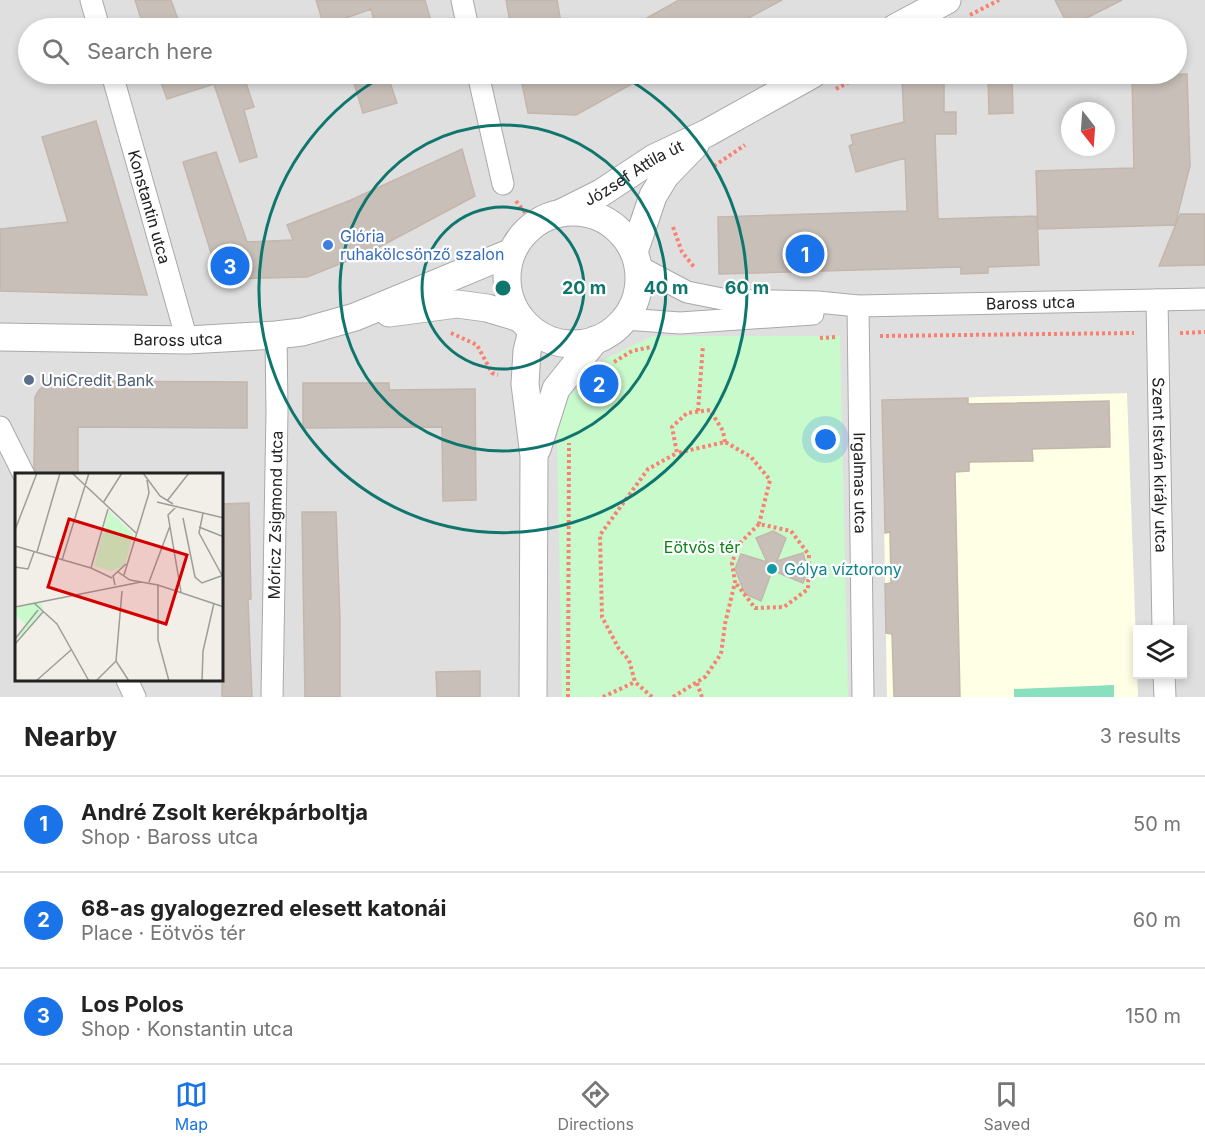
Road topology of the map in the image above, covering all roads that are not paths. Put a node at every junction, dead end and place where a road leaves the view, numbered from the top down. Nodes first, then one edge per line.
1 (91, 0) edge
2 (462, 0) edge
3 (957, 9) edge
4 (96, 18) edge
5 (466, 18) edge
6 (928, 18) edge
7 (115, 84) edge
8 (480, 84) edge
9 (818, 84) edge
10 (707, 133) junction
11 (503, 184) dead end
12 (561, 213) junction
13 (512, 252) junction
14 (636, 259) junction
15 (1205, 299) edge
16 (1157, 300) junction
17 (858, 306) junction
18 (355, 317) junction
19 (625, 319) junction
20 (526, 324) junction
21 (276, 335) junction
22 (0, 337) edge
23 (187, 340) junction
24 (595, 340) junction
25 (0, 427) edge
26 (534, 456) junction
27 (23, 473) edge
28 (1163, 625) edge
29 (1164, 679) edge
30 (128, 682) edge
31 (135, 697) edge
32 (272, 697) edge
33 (533, 697) edge
34 (863, 697) edge
35 (1165, 697) edge

1 - 4 street
2 - 5 street
3 - 6 street
7 - 23 street, Konstantin utca
8 - 11 street
9 - 10 street, József Attila út
10 - 12 street, József Attila út
10 - 14 street, József Attila út
12 - 13 street
12 - 14 street
13 - 18 street, Baross utca
13 - 20 street
14 - 17 street, Baross utca
14 - 19 street
15 - 16 street, Baross utca
16 - 17 street, Baross utca
16 - 28 street, Szent István király utca
17 - 19 street, Baross utca
17 - 34 street, Irgalmas utca
18 - 20 street, Baross utca
18 - 21 street, Baross utca
19 - 24 street
20 - 24 street
20 - 26 street
21 - 23 street, Baross utca
21 - 32 street, Móricz Zsigmond utca
22 - 23 street, Baross utca
24 - 26 street
25 - 27 street
26 - 33 street
29 - 35 street
30 - 31 street

